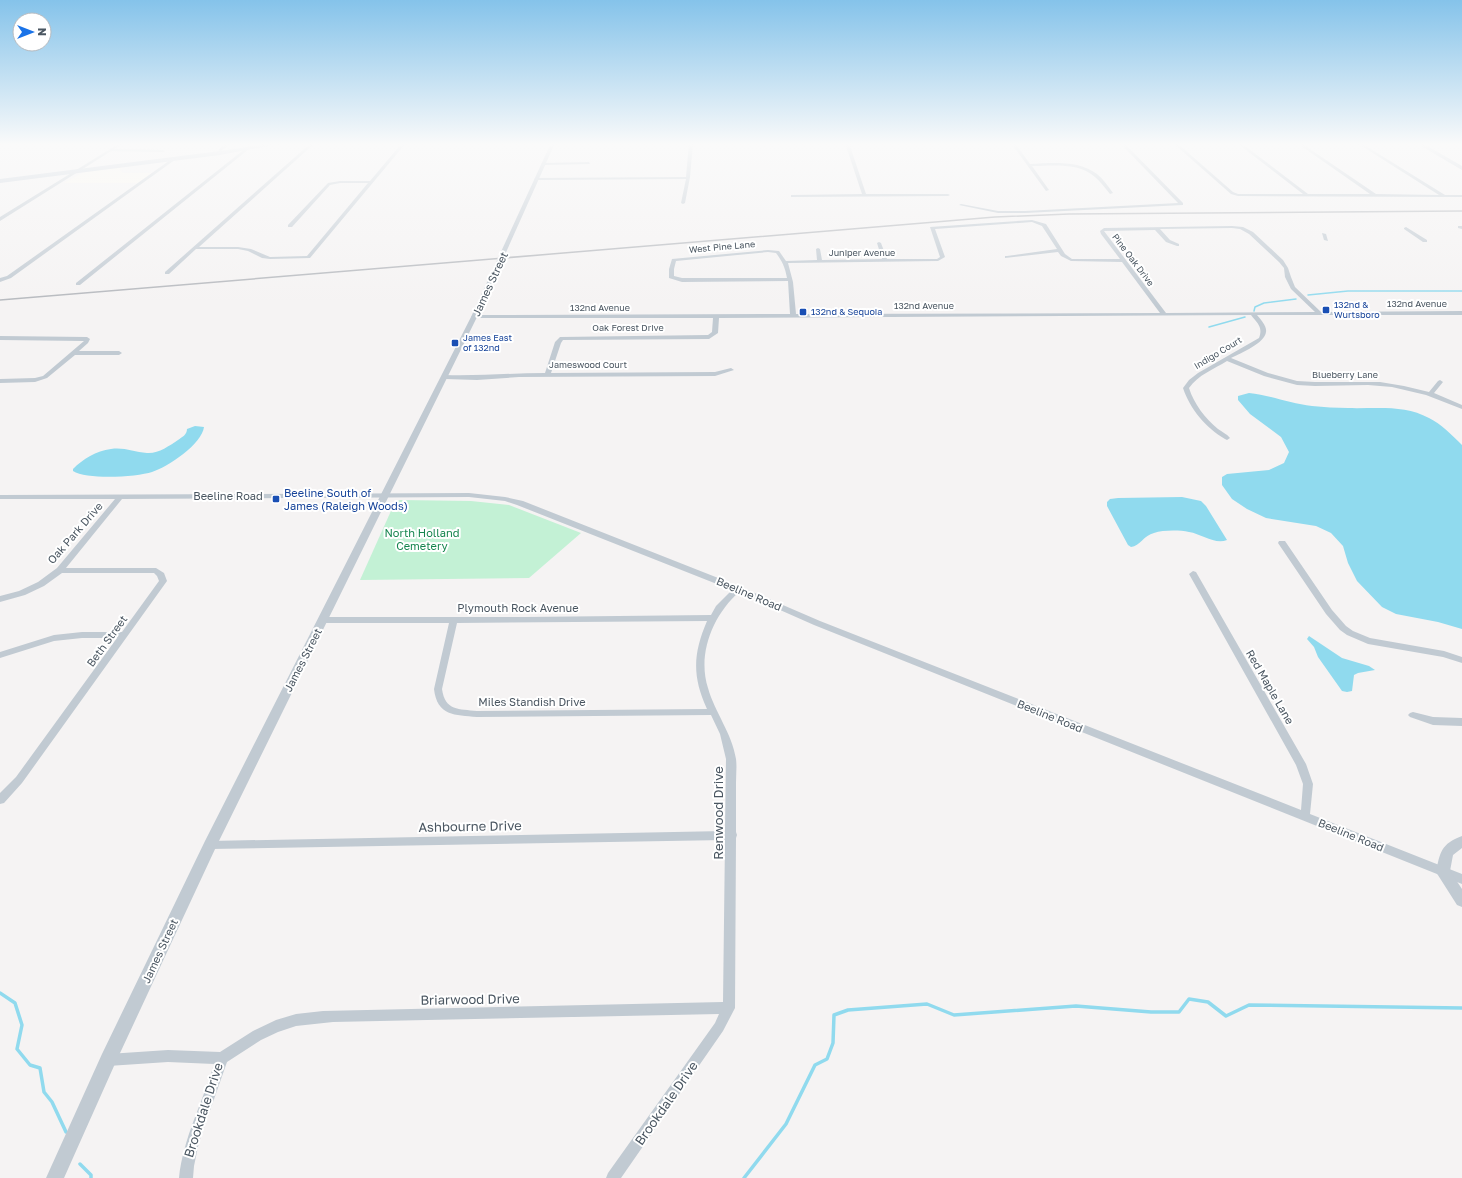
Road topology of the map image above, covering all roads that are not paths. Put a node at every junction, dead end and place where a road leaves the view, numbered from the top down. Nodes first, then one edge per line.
1 (34, 198) edge
2 (120, 198) edge
3 (186, 198) edge
4 (250, 198) edge
5 (316, 198) edge
6 (358, 198) edge
7 (528, 198) edge
8 (684, 198) edge
9 (1176, 198) edge
10 (683, 203) dead end
11 (961, 205) dead end
12 (0, 219) edge
13 (290, 226) dead end
14 (1156, 228) junction
15 (1406, 228) dead end
16 (1324, 234) dead end
17 (1326, 240) dead end
18 (1426, 241) dead end
19 (879, 243) dead end
20 (1177, 245) dead end
21 (194, 248) junction
22 (818, 249) dead end
23 (1060, 250) junction
24 (1008, 257) dead end
25 (820, 261) junction
26 (884, 261) junction
27 (1124, 261) junction
28 (784, 262) junction
29 (167, 273) dead end
30 (790, 279) junction
31 (0, 280) edge
32 (78, 284) dead end
33 (1319, 313) junction
34 (1455, 313) junction
35 (1462, 313) edge
36 (1164, 314) junction
37 (1253, 314) junction
38 (716, 316) junction
39 (793, 316) junction
40 (474, 318) junction
41 (1462, 319) edge
42 (0, 338) edge
43 (74, 353) junction
44 (119, 353) dead end
45 (1228, 359) junction
46 (731, 370) dead end
47 (548, 374) junction
48 (445, 377) junction
49 (0, 381) edge
50 (1440, 382) dead end
51 (1430, 394) junction
52 (1462, 408) edge
53 (1227, 438) dead end
54 (385, 496) junction
55 (0, 497) edge
56 (120, 497) junction
57 (1282, 543) dead end
58 (60, 570) junction
59 (1193, 574) dead end
60 (738, 589) junction
61 (0, 599) edge
62 (713, 618) junction
63 (454, 619) junction
64 (323, 620) junction
65 (125, 635) junction
66 (0, 655) edge
67 (1462, 660) edge
68 (713, 712) junction
69 (1413, 715) dead end
70 (1462, 722) edge
71 (0, 800) edge
72 (1305, 817) junction
73 (732, 835) junction
74 (1462, 842) edge
75 (210, 845) junction
76 (1444, 872) junction
77 (1462, 879) edge
78 (1462, 901) edge
79 (729, 1008) junction
80 (718, 1027) joint
81 (222, 1058) junction
82 (108, 1060) junction
83 (55, 1178) edge
84 (186, 1178) edge
85 (613, 1178) edge

1 - 12 street
2 - 31 street
3 - 32 street
4 - 21 street
5 - 13 street
6 - 21 street
7 - 40 street, James Street
8 - 10 street
9 - 11 street
14 - 20 street
14 - 27 street, Pine Oak Drive
14 - 33 street
15 - 18 street
16 - 17 street
19 - 26 street
21 - 29 street
22 - 25 street
23 - 24 street
23 - 26 street, Juniper Avenue
23 - 27 street
25 - 26 street, Juniper Avenue
25 - 28 street, Juniper Avenue
27 - 36 street, Pine Oak Drive
28 - 30 street
28 - 30 street, West Pine Lane
30 - 39 street
33 - 34 street, 132nd Avenue
33 - 37 street, 132nd Avenue
34 - 35 street, 132nd Avenue
34 - 41 street
36 - 37 street, 132nd Avenue
36 - 39 street, 132nd Avenue
37 - 45 street, Indigo Court
38 - 39 street, 132nd Avenue
38 - 40 street, 132nd Avenue
38 - 47 street, Oak Forest Drive
40 - 48 street, James Street
42 - 43 street
43 - 44 street
43 - 49 street
45 - 51 street, Blueberry Lane
45 - 53 street, Indigo Court
46 - 47 street, Jameswood Court
47 - 48 street, Jameswood Court
48 - 54 street, James Street
50 - 51 street
51 - 52 street, Blueberry Lane
54 - 56 street, Beeline Road
54 - 60 street, Beeline Road
54 - 64 street, James Street
55 - 56 street, Beeline Road
56 - 58 street, Oak Park Drive
57 - 67 street
58 - 61 street, Oak Park Drive
58 - 65 street, Beth Street
59 - 72 street, Red Maple Lane
60 - 62 street, Renwood Drive
60 - 72 street, Beeline Road
62 - 63 street, Plymouth Rock Avenue
62 - 68 street, Renwood Drive
63 - 64 street, Plymouth Rock Avenue
63 - 68 street, Miles Standish Drive
64 - 75 street, James Street
65 - 66 street
65 - 71 street, Beth Street
68 - 73 street, Renwood Drive
69 - 70 street
72 - 76 street, Beeline Road
73 - 75 street, Ashbourne Drive
73 - 79 street, Renwood Drive
74 - 76 street
75 - 82 street, James Street
76 - 77 street, Beeline Road
76 - 78 street
79 - 80 street, Renwood Drive
79 - 81 street, Briarwood Drive
80 - 85 street, Brookdale Drive
81 - 82 street, Brookdale Drive
81 - 84 street, Brookdale Drive
82 - 83 street, James Street

